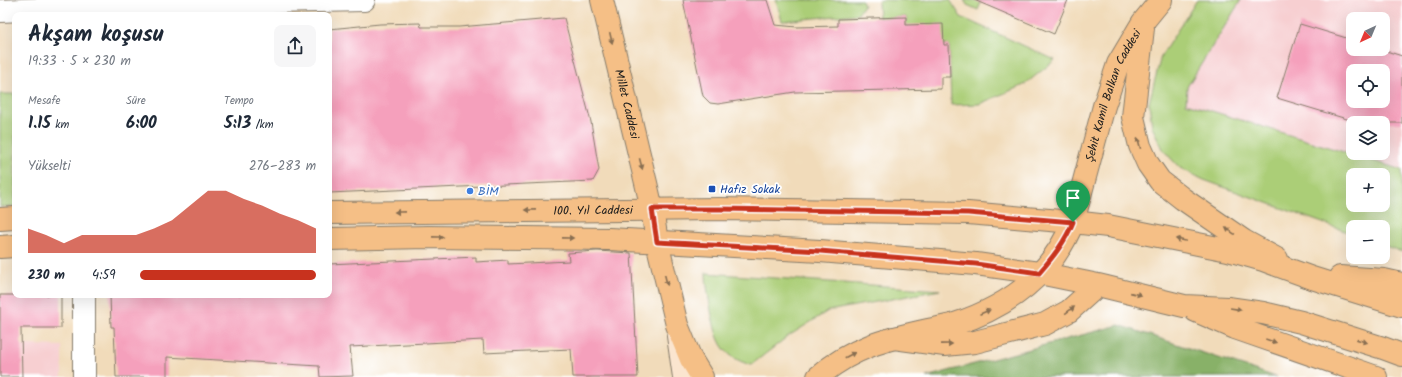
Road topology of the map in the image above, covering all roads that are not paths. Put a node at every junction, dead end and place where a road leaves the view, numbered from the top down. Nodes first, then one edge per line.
1 (364, 0) edge
2 (602, 0) edge
3 (1152, 0) edge
4 (1161, 0) edge
5 (134, 2) edge
6 (0, 11) edge
7 (93, 11) edge
8 (1143, 22) junction
9 (652, 209) junction
10 (332, 213) edge
11 (12, 218) edge
12 (0, 219) edge
13 (1073, 222) junction
14 (332, 239) edge
15 (657, 242) junction
16 (12, 246) edge
17 (0, 247) edge
18 (1039, 273) junction
19 (1312, 278) junction
20 (1402, 284) edge
21 (1098, 285) junction
22 (84, 298) edge
23 (1184, 306) junction
24 (1402, 306) edge
25 (676, 325) junction
26 (894, 338) junction
27 (1402, 355) edge
28 (84, 377) edge
29 (684, 377) edge
30 (702, 377) edge
31 (818, 377) edge
32 (1376, 377) edge

1 - 5 street
2 -> 9 main road, Millet Caddesi
3 - 8 main road
4 - 8 main road, Şehit Kamil Balkan Caddesi
5 - 7 street
6 - 7 street
8 - 13 main road, Şehit Kamil Balkan Caddesi
19 -> 8 main road
9 -> 10 main road, 100. Yıl Caddesi
9 - 13 main road, 100. Yıl Caddesi
9 - 15 main road, Millet Caddesi
11 - 12 main road
13 - 18 main road, Şehit Kamil Balkan Caddesi
19 -> 13 main road, 100. Yıl Caddesi
14 -> 15 main road
15 - 18 main road
15 -> 25 main road
16 - 17 main road
18 - 21 main road
26 -> 18 main road, Şehit Kamil Balkan Caddesi
19 - 20 main road
19 - 24 main road
21 -> 23 main road
26 -> 21 main road
22 - 28 street
23 -> 27 main road
23 -> 32 main road
25 - 29 main road
25 - 30 main road
31 -> 26 main road, Şehit Kamil Balkan Caddesi

